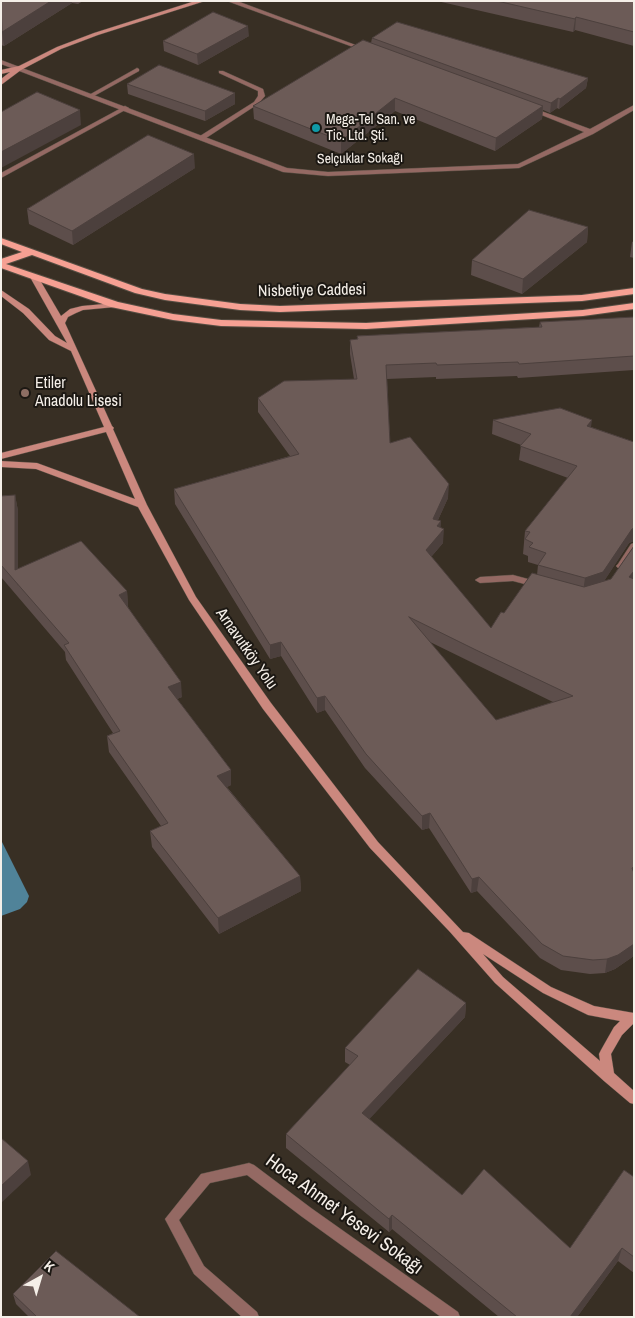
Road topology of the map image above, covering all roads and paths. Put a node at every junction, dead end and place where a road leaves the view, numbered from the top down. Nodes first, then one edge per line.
1 (202, 1) edge
2 (230, 1) edge
3 (375, 53) edge
4 (1, 62) edge
5 (20, 68) junction
6 (137, 70) dead end
7 (1, 72) edge
8 (221, 72) dead end
9 (1, 83) edge
10 (92, 95) junction
11 (525, 107) edge
12 (634, 107) edge
13 (125, 108) junction
14 (590, 132) junction
15 (203, 138) junction
16 (1, 176) edge
17 (1, 241) edge
18 (29, 252) junction
19 (1, 264) edge
20 (34, 277) junction
21 (634, 291) edge
22 (2, 294) edge
23 (115, 305) junction
24 (634, 306) edge
25 (61, 324) junction
26 (72, 349) junction
27 (110, 428) junction
28 (1, 456) edge
29 (1, 464) edge
30 (142, 505) junction
31 (634, 546) edge
32 (614, 576) edge
33 (480, 580) dead end
34 (548, 587) edge
35 (454, 929) junction
36 (633, 1017) edge
37 (608, 1076) junction
38 (634, 1099) edge
39 (252, 1317) edge
40 (453, 1317) edge

1 - 5 main road
2 - 3 street
4 - 5 street, Selçuklar Sokağı
5 - 7 main road
5 - 9 main road
5 - 10 street, Selçuklar Sokağı
6 - 10 street
8 - 15 street
10 - 13 street, Selçuklar Sokağı
11 - 14 street
12 - 14 street, Selçuklar Sokağı
13 - 15 street, Selçuklar Sokağı
13 - 16 street
14 - 15 street, Selçuklar Sokağı
17 - 18 main road, Nisbetiye Caddesi
18 - 19 main road
18 - 20 main road
18 - 21 main road, Nisbetiye Caddesi
19 - 20 main road
20 - 23 main road, Nisbetiye Caddesi
20 - 25 main road, Arnavutköy Yolu
22 - 26 main road
23 - 24 main road, Nisbetiye Caddesi
23 - 25 main road
25 - 26 main road, Arnavutköy Yolu
26 - 27 main road, Arnavutköy Yolu
27 - 28 main road
27 - 30 main road, Arnavutköy Yolu
29 - 30 main road
30 - 35 main road, Arnavutköy Yolu
31 - 32 street
33 - 34 street
35 - 36 main road
35 - 37 main road
36 - 37 main road
37 - 38 main road
39 - 40 street, Hoca Ahmet Yesevi Sokağı

